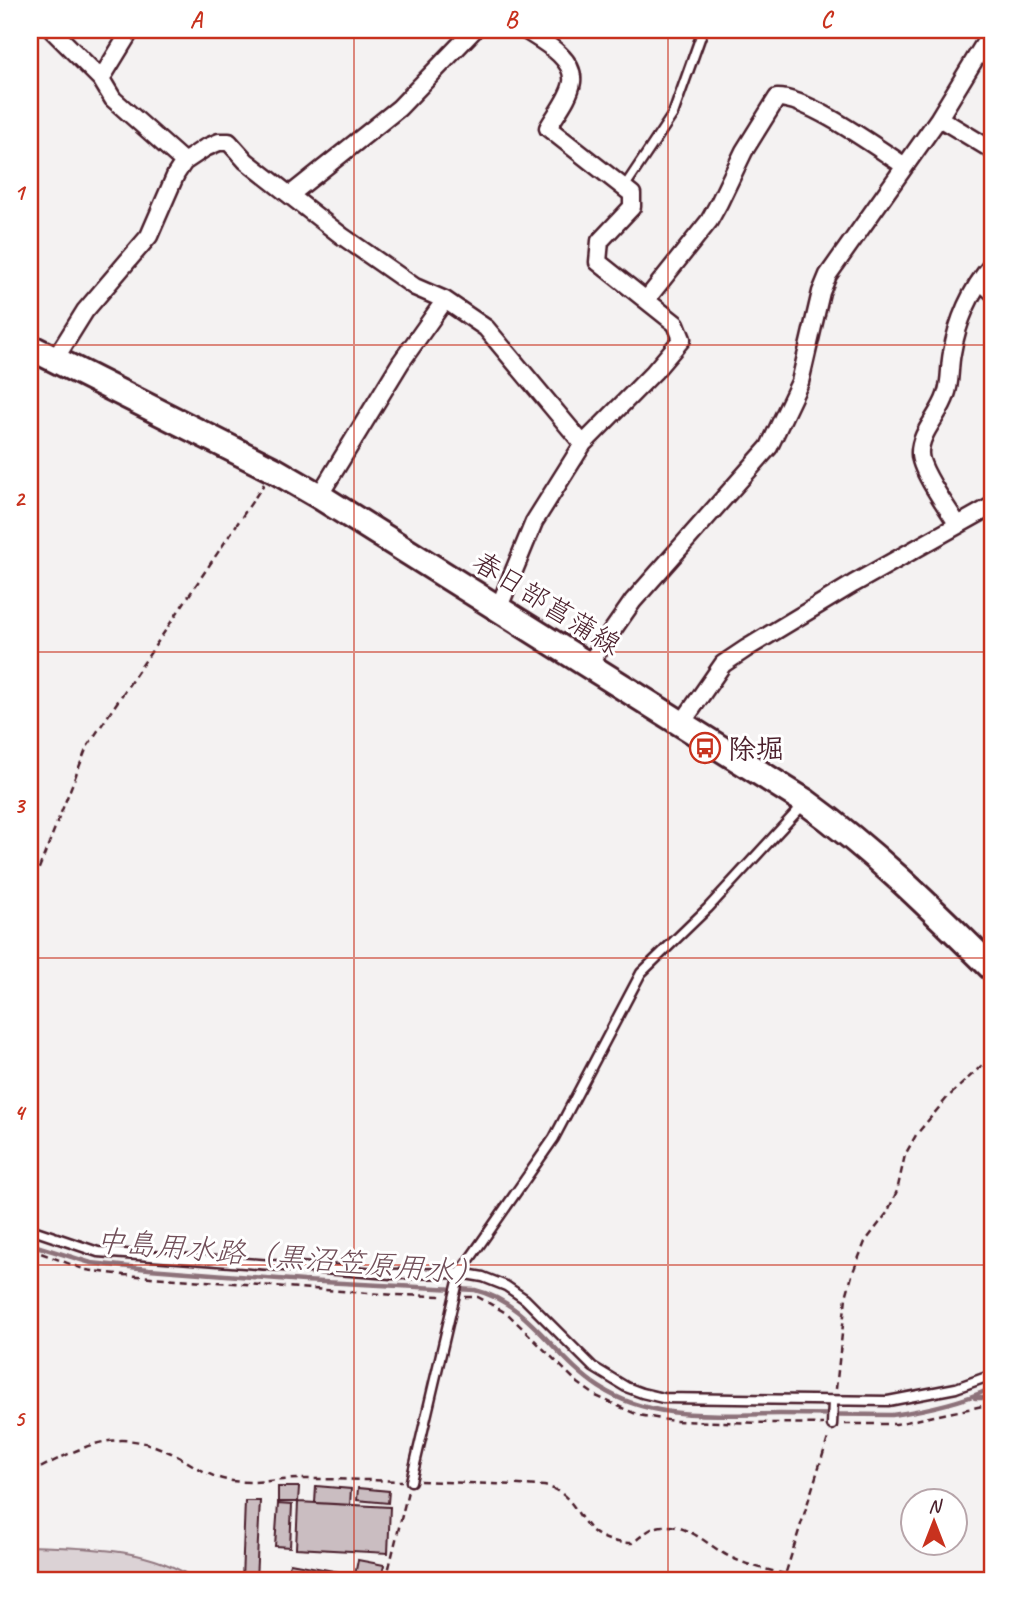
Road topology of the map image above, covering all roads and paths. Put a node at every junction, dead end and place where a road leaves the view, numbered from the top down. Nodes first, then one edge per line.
1 (52, 30) edge
2 (131, 30) edge
3 (474, 30) edge
4 (525, 30) edge
5 (703, 30) edge
6 (992, 32) edge
7 (101, 79) junction
8 (939, 118) junction
9 (992, 150) edge
10 (184, 162) junction
11 (905, 166) junction
12 (625, 186) junction
13 (290, 195) junction
14 (992, 265) edge
15 (978, 284) junction
16 (992, 297) edge
17 (445, 300) junction
18 (646, 300) junction
19 (30, 347) edge
20 (55, 359) junction
21 (583, 444) junction
22 (274, 470) junction
23 (319, 496) junction
24 (992, 506) edge
25 (958, 525) junction
26 (499, 607) junction
27 (589, 664) junction
28 (682, 723) junction
29 (806, 802) junction
30 (30, 891) edge
31 (992, 968) edge
32 (992, 1056) edge
33 (30, 1229) edge
34 (30, 1249) edge
35 (459, 1275) junction
36 (452, 1294) junction
37 (992, 1375) edge
38 (833, 1404) junction
39 (832, 1423) joint
40 (30, 1473) edge
41 (411, 1481) junction
42 (786, 1573) junction
43 (386, 1580) edge
44 (810, 1580) edge

1 - 7 street
2 - 7 street
3 - 13 street
4 - 12 street
5 - 12 lane
6 - 8 street
7 - 10 street
8 - 9 street
8 - 11 street
10 - 13 street
10 - 20 street
11 - 18 street
11 - 27 street
12 - 18 street
13 - 17 street
14 - 15 street
15 - 16 lane
15 - 25 street
17 - 21 street
17 - 23 street
18 - 21 street
19 - 20 main road, 春日部菖蒲線
20 - 22 main road, 春日部菖蒲線
21 - 26 street
22 - 23 main road, 春日部菖蒲線
22 - 30 path
23 - 26 main road, 春日部菖蒲線
24 - 25 street
25 - 28 street
26 - 27 main road, 春日部菖蒲線
27 - 28 main road, 春日部菖蒲線
28 - 29 main road, 春日部菖蒲線
29 - 31 main road, 春日部菖蒲線
29 - 35 lane
32 - 38 path
33 - 35 lane
34 - 36 path
35 - 36 lane
35 - 38 lane
36 - 41 lane
37 - 38 lane
38 - 39 lane
39 - 42 path
40 - 41 path
41 - 42 path
41 - 43 path
42 - 44 path

